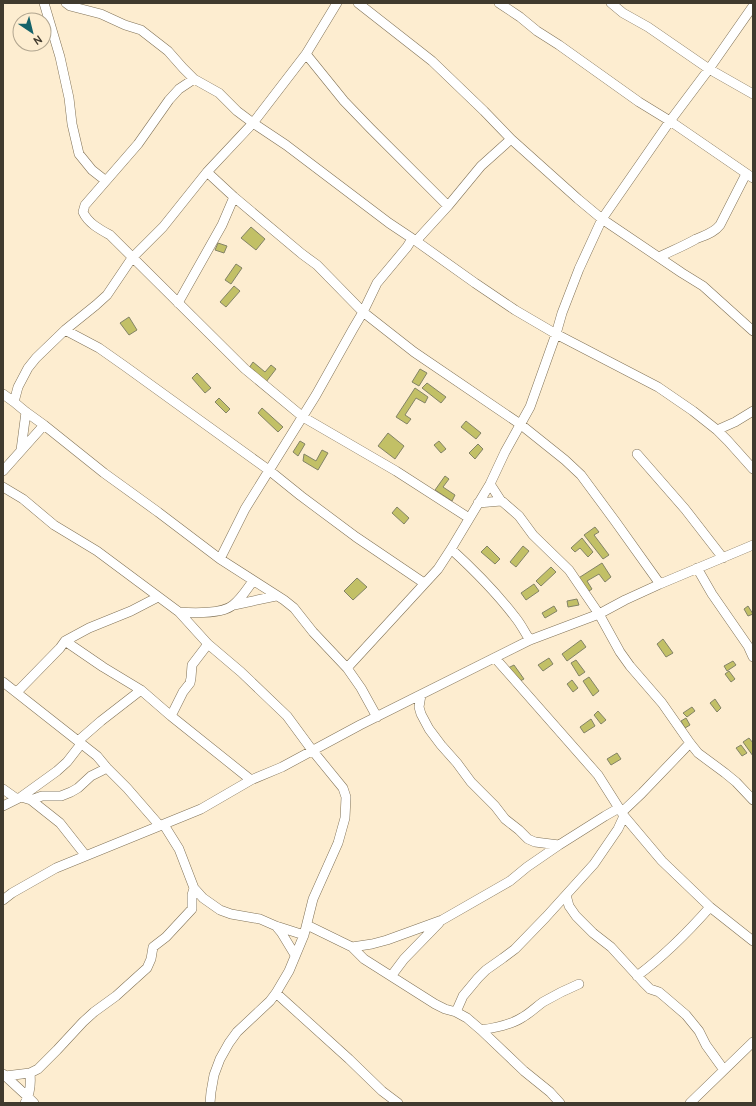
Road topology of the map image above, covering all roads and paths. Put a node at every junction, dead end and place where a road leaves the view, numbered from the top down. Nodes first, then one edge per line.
1 (44, 3) edge
2 (66, 3) edge
3 (338, 3) edge
4 (358, 3) edge
5 (498, 3) edge
6 (611, 3) edge
7 (753, 6) edge
8 (306, 54) junction
9 (709, 69) junction
10 (194, 79) junction
11 (753, 94) edge
12 (670, 121) junction
13 (253, 123) junction
14 (511, 139) junction
15 (208, 172) junction
16 (750, 176) edge
17 (106, 181) junction
18 (234, 197) junction
19 (448, 206) junction
20 (602, 219) junction
21 (414, 240) junction
22 (659, 257) junction
23 (132, 258) junction
24 (178, 303) junction
25 (363, 312) junction
26 (65, 330) junction
27 (753, 331) edge
28 (556, 334) junction
29 (3, 394) edge
30 (14, 402) junction
31 (753, 411) edge
32 (26, 412) junction
33 (303, 417) junction
34 (520, 424) junction
35 (44, 425) junction
36 (717, 430) junction
37 (21, 450) junction
38 (637, 454) dead end
39 (753, 469) edge
40 (3, 471) edge
41 (270, 471) junction
42 (490, 484) junction
43 (3, 487) edge
44 (501, 500) junction
45 (478, 503) junction
46 (469, 518) junction
47 (753, 545) edge
48 (451, 549) junction
49 (723, 558) junction
50 (220, 559) junction
51 (697, 568) junction
52 (253, 581) junction
53 (424, 583) junction
54 (660, 584) junction
55 (276, 596) junction
56 (158, 597) junction
57 (234, 605) junction
58 (179, 612) junction
59 (599, 614) junction
60 (530, 640) junction
61 (65, 641) junction
62 (208, 644) junction
63 (753, 657) edge
64 (495, 658) junction
65 (347, 668) junction
66 (3, 682) edge
67 (141, 690) junction
68 (17, 692) junction
69 (421, 695) junction
70 (171, 716) junction
71 (377, 716) junction
72 (80, 743) junction
73 (690, 743) junction
74 (312, 750) junction
75 (107, 768) junction
76 (251, 780) junction
77 (3, 789) edge
78 (19, 798) junction
79 (31, 800) junction
80 (753, 800) edge
81 (3, 806) edge
82 (622, 812) junction
83 (162, 826) junction
84 (559, 845) junction
85 (86, 856) junction
86 (194, 888) junction
87 (566, 895) junction
88 (3, 900) edge
89 (710, 907) junction
90 (442, 920) junction
91 (307, 925) junction
92 (276, 926) junction
93 (304, 935) junction
94 (753, 941) edge
95 (352, 947) junction
96 (295, 955) junction
97 (392, 976) junction
98 (637, 976) junction
99 (580, 984) dead end
100 (276, 993) junction
101 (456, 1012) junction
102 (481, 1030) junction
103 (753, 1042) edge
104 (724, 1070) junction
105 (30, 1073) junction
106 (4, 1075) edge
107 (29, 1101) edge
108 (210, 1103) edge
109 (398, 1103) edge
110 (560, 1103) edge
111 (690, 1103) edge

1 - 17 street
2 - 10 street
3 - 8 street
4 - 14 street
5 - 12 street
6 - 9 street
7 - 9 street
8 - 13 street
8 - 19 street
9 - 11 street
9 - 12 street
10 - 13 street
10 - 17 street
12 - 16 street
12 - 20 street
13 - 15 street
13 - 21 street
14 - 19 street
14 - 20 street
15 - 18 street
15 - 23 street
16 - 22 street
17 - 23 street
18 - 24 street
18 - 25 street
19 - 21 street
20 - 22 street
20 - 28 street
21 - 25 street
21 - 28 street
22 - 27 street
23 - 24 street
23 - 26 street
24 - 33 street
25 - 33 street
25 - 34 street
26 - 30 street
26 - 41 street
28 - 34 street
28 - 36 street
29 - 30 street
30 - 32 street
31 - 36 street
32 - 35 street
32 - 37 street
33 - 41 street
33 - 46 street
34 - 42 street
34 - 54 street
35 - 37 street
35 - 50 street
36 - 39 street
37 - 40 street
38 - 49 street
41 - 50 street
41 - 53 street
42 - 44 street
42 - 45 street
43 - 56 street
44 - 45 street
44 - 59 street
45 - 46 street
46 - 48 street
47 - 49 street
48 - 53 street
48 - 60 street
49 - 51 street
50 - 52 street
51 - 54 street
51 - 63 street
52 - 55 street
52 - 57 street
53 - 65 street
54 - 59 street
55 - 57 street
55 - 65 street
56 - 58 street
56 - 61 street
57 - 58 street
58 - 62 street
59 - 60 street
59 - 73 street
60 - 64 street
61 - 67 street
61 - 68 street
62 - 70 street
62 - 74 street
64 - 69 street
64 - 82 street
65 - 71 street
66 - 68 street
67 - 70 street
67 - 72 street
68 - 72 street
69 - 71 street
69 - 84 street
70 - 76 street
71 - 74 street
72 - 75 street
72 - 78 street
73 - 80 street
73 - 82 street
74 - 76 street
74 - 91 street
75 - 79 street
75 - 83 street
76 - 83 street
77 - 78 street
78 - 79 street
78 - 81 street
79 - 85 street
82 - 84 street
82 - 87 street
82 - 89 street
83 - 85 street
83 - 86 street
84 - 90 street
85 - 88 street
86 - 92 street
86 - 105 street
87 - 98 street
87 - 101 street
89 - 94 street
89 - 98 street
90 - 95 street
90 - 97 street
91 - 93 street
91 - 95 street
92 - 93 street
92 - 96 street
93 - 96 street
95 - 97 street
96 - 100 street
97 - 101 street
98 - 104 street
99 - 102 street
100 - 108 street
100 - 109 street
101 - 102 street
102 - 110 street
103 - 104 street
104 - 111 street
105 - 106 street
105 - 107 street
106 - 107 street

